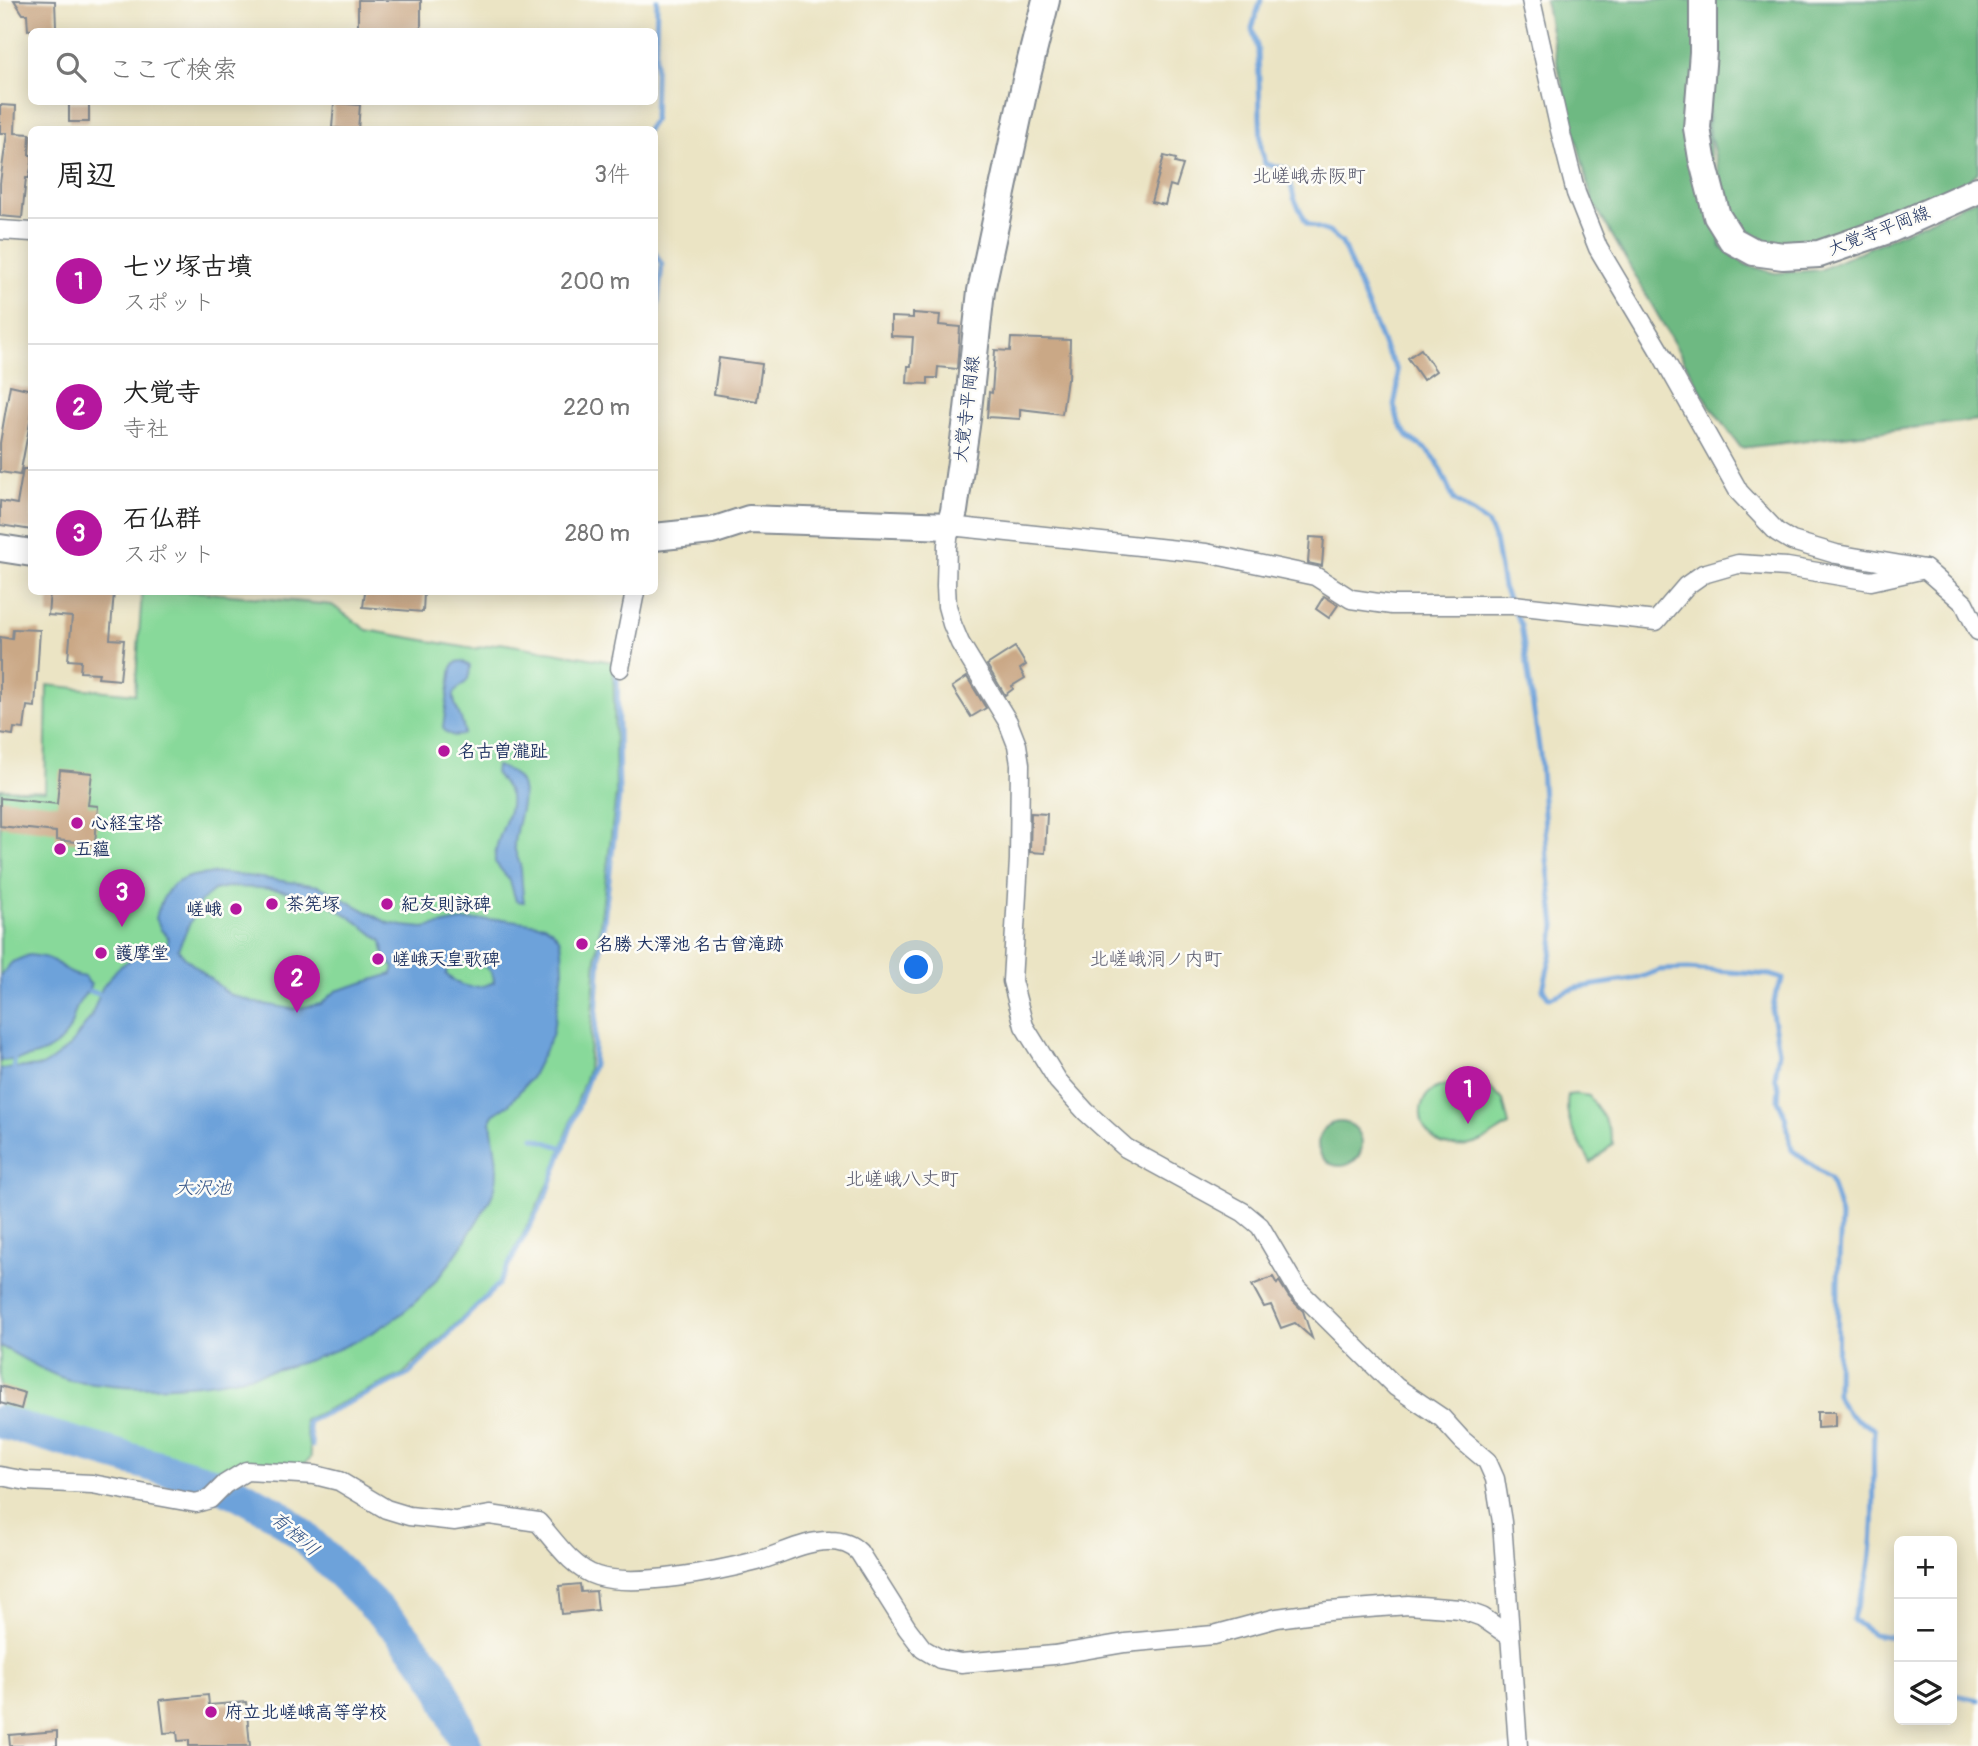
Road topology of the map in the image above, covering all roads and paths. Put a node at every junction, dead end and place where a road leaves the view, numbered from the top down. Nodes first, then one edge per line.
1 (1046, 0) edge
2 (1531, 0) edge
3 (1703, 0) edge
4 (1978, 190) edge
5 (0, 230) edge
6 (28, 232) edge
7 (950, 526) junction
8 (658, 537) edge
9 (0, 548) edge
10 (28, 552) edge
11 (1925, 569) junction
12 (634, 595) edge
13 (1978, 631) edge
14 (620, 668) dead end
15 (0, 1476) edge
16 (1508, 1635) junction
17 (1518, 1746) edge

1 - 7 main road, 大覚寺平岡線
2 - 11 street
3 - 4 main road, 大覚寺平岡線
5 - 6 street
7 - 8 main road
7 - 11 street
7 - 16 street
9 - 10 main road
11 - 13 street
12 - 14 street
15 - 16 street
16 - 17 street

